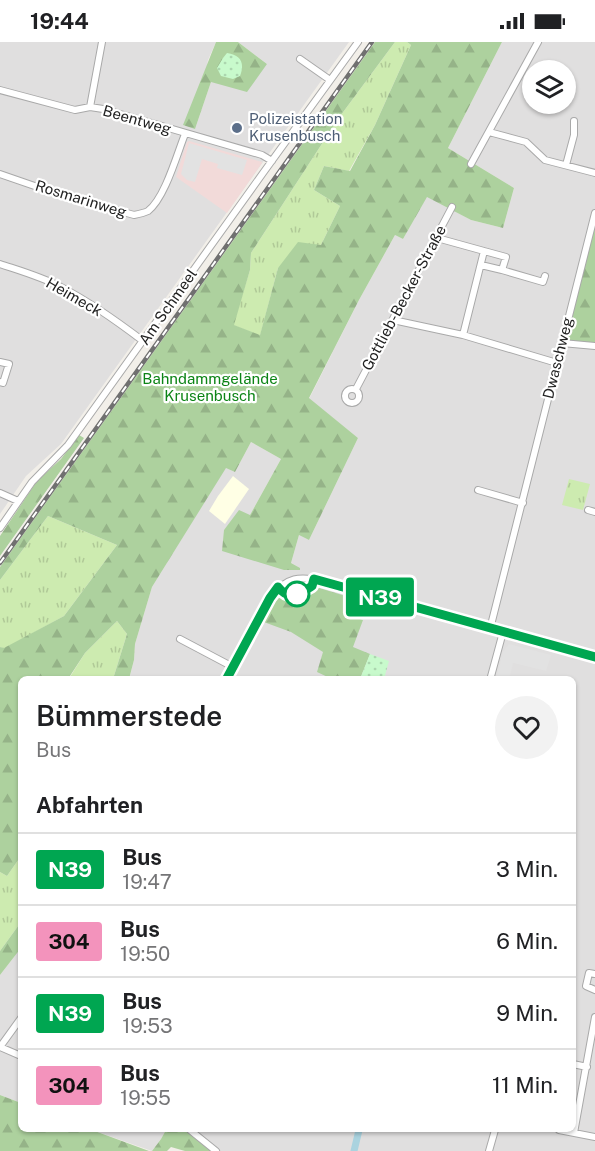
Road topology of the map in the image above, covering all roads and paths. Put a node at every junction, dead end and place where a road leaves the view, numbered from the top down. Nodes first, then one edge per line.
1 (102, 42) edge
2 (358, 42) edge
3 (538, 42) edge
4 (300, 59) dead end
5 (330, 80) junction
6 (0, 90) edge
7 (90, 107) junction
8 (574, 121) dead end
9 (489, 132) junction
10 (185, 134) junction
11 (272, 161) junction
12 (471, 164) dead end
13 (566, 165) junction
14 (595, 173) edge
15 (0, 174) edge
16 (452, 207) dead end
17 (595, 213) edge
18 (437, 238) junction
19 (484, 251) junction
20 (0, 264) edge
21 (481, 265) junction
22 (502, 270) junction
23 (545, 276) dead end
24 (393, 320) junction
25 (463, 335) junction
26 (143, 341) junction
27 (562, 343) junction
28 (595, 346) edge
29 (0, 362) edge
30 (557, 363) junction
31 (0, 382) edge
32 (356, 389) dead end
33 (478, 490) dead end
34 (0, 493) edge
35 (18, 501) junction
36 (523, 503) junction
37 (0, 528) edge
38 (314, 579) junction
39 (280, 585) junction
40 (490, 629) junction
41 (503, 633) junction
42 (180, 639) dead end
43 (595, 657) edge
44 (233, 667) junction
45 (228, 676) edge
46 (491, 676) edge
47 (595, 974) edge
48 (595, 990) edge
49 (595, 1017) edge
50 (18, 1022) edge
51 (0, 1047) edge
52 (18, 1055) edge
53 (576, 1065) edge
54 (587, 1067) junction
55 (576, 1123) edge
56 (192, 1132) edge
57 (494, 1132) edge
58 (569, 1132) edge
59 (574, 1133) joint
60 (595, 1137) edge
61 (216, 1151) edge
62 (489, 1151) edge

1 - 7 street
2 - 5 street, Am Schmeel
3 - 9 street
4 - 5 street
5 - 11 street, Am Schmeel
6 - 7 street, Beentweg
7 - 10 street, Beentweg
8 - 13 street
9 - 12 street
9 - 13 street
10 - 11 street, Beentweg
10 - 15 street, Rosmarinweg
11 - 26 street, Am Schmeel
13 - 14 street
16 - 18 street, Gottlieb-Becker-Straße
17 - 27 street, Dwaschweg
18 - 19 street
18 - 24 street, Gottlieb-Becker-Straße
19 - 21 street
19 - 22 street
20 - 26 street, Heimeck
21 - 22 street
21 - 25 street
22 - 23 street
24 - 25 street
24 - 32 street, Gottlieb-Becker-Straße
25 - 30 street
26 - 35 street, Am Schmeel
27 - 28 street
27 - 30 street, Dwaschweg
29 - 31 street
30 - 36 street, Dwaschweg
33 - 36 street
34 - 35 street
35 - 37 street, Am Schmeel
36 - 40 street, Dwaschweg
38 - 39 street
38 - 39 street
38 - 40 street
39 - 44 street
40 - 41 street
41 - 43 street
41 - 46 street
42 - 44 street
44 - 45 street
47 - 48 street
49 - 54 street
50 - 51 street
51 - 52 street
53 - 54 street
54 - 55 street
56 - 61 street
57 - 62 street
58 - 59 street
59 - 60 street

